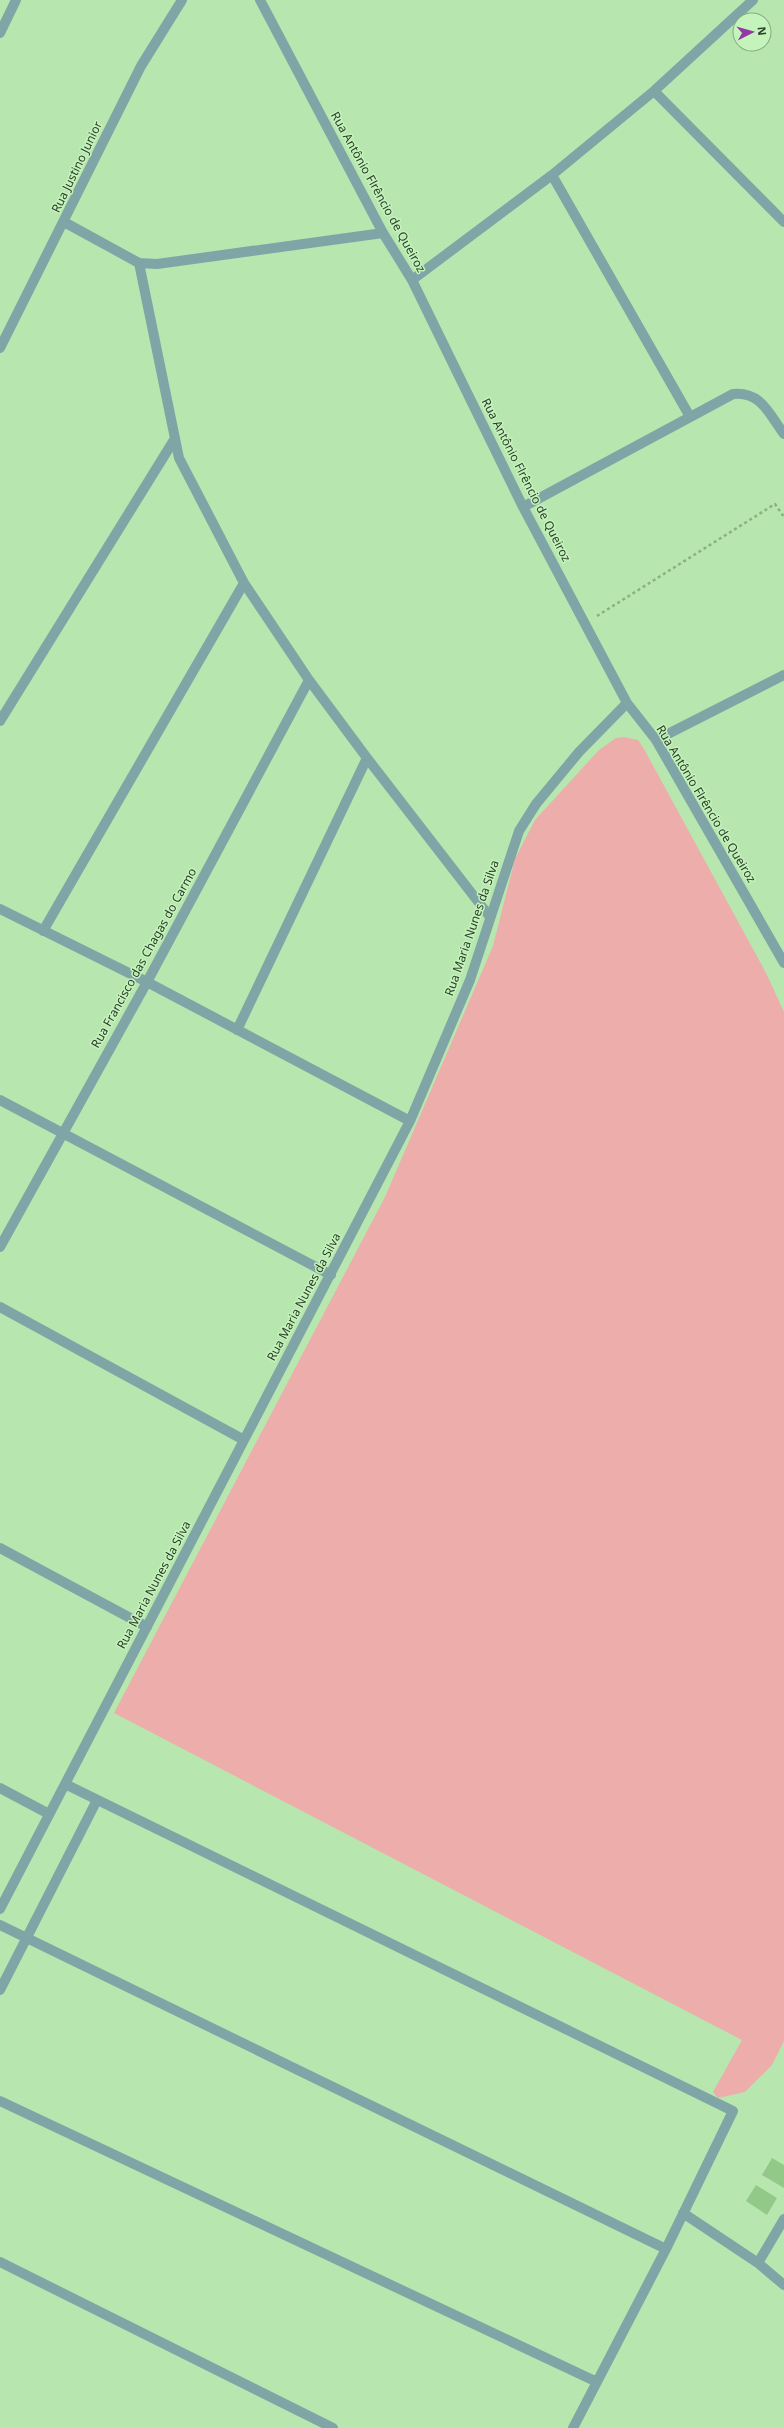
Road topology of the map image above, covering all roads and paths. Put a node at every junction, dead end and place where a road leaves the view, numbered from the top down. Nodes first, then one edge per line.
1 (16, 0) edge
2 (182, 0) edge
3 (260, 0) edge
4 (753, 0) edge
5 (0, 33) edge
6 (654, 91) junction
7 (552, 175) junction
8 (64, 222) junction
9 (784, 222) edge
10 (383, 233) junction
11 (139, 263) junction
12 (412, 280) junction
13 (0, 348) edge
14 (689, 415) junction
15 (784, 434) edge
16 (174, 440) junction
17 (523, 507) junction
18 (784, 517) edge
19 (244, 583) junction
20 (584, 624) junction
21 (784, 675) edge
22 (309, 680) junction
23 (627, 703) junction
24 (0, 721) edge
25 (656, 740) junction
26 (366, 758) junction
27 (0, 909) edge
28 (490, 917) junction
29 (43, 931) junction
30 (784, 963) edge
31 (147, 982) junction
32 (237, 1030) junction
33 (0, 1100) edge
34 (410, 1121) junction
35 (63, 1133) junction
36 (0, 1247) edge
37 (331, 1275) junction
38 (0, 1307) edge
39 (244, 1440) junction
40 (0, 1548) edge
41 (147, 1627) junction
42 (64, 1784) junction
43 (0, 1788) edge
44 (97, 1800) junction
45 (49, 1814) junction
46 (0, 1909) edge
47 (0, 1925) edge
48 (27, 1939) junction
49 (0, 1990) edge
50 (0, 2101) edge
51 (683, 2213) junction
52 (784, 2220) edge
53 (666, 2248) junction
54 (0, 2262) edge
55 (758, 2262) junction
56 (784, 2284) edge
57 (597, 2382) junction
58 (333, 2428) edge
59 (573, 2428) edge

1 - 5 street
2 - 8 street, Rua Justino Junior
3 - 10 street, Rua Antônio Flrêncio de Queiroz
4 - 6 street
6 - 7 street
6 - 9 street
7 - 12 street
7 - 14 street
8 - 11 street
8 - 13 street, Rua Justino Junior
10 - 11 street
10 - 12 street, Rua Antônio Flrêncio de Queiroz
11 - 16 street
12 - 17 street, Rua Antônio Flrêncio de Queiroz
14 - 15 street
14 - 17 street
16 - 19 street
16 - 24 street
17 - 20 street, Rua Antônio Flrêncio de Queiroz
18 - 20 path
19 - 22 street
19 - 29 street
20 - 23 street, Rua Antônio Flrêncio de Queiroz
21 - 25 street
22 - 26 street
22 - 31 street, Rua Francisco das Chagas do Carmo
23 - 25 street, Rua Antônio Flrêncio de Queiroz
23 - 28 street, Rua Maria Nunes da Silva
25 - 30 street, Rua Antônio Flrêncio de Queiroz
26 - 28 street
26 - 32 street
27 - 29 street
28 - 34 street, Rua Maria Nunes da Silva
29 - 31 street
31 - 32 street
31 - 35 street, Rua Francisco das Chagas do Carmo
32 - 34 street
33 - 35 street
34 - 37 street, Rua Maria Nunes da Silva
35 - 36 street, Rua Francisco das Chagas do Carmo
35 - 37 street
37 - 39 street, Rua Maria Nunes da Silva
38 - 39 street
39 - 41 street, Rua Maria Nunes da Silva
40 - 41 street
41 - 42 street, Rua Maria Nunes da Silva
42 - 44 street
42 - 45 street, Rua Maria Nunes da Silva
43 - 45 street
44 - 48 street
44 - 51 street
45 - 46 street, Rua Maria Nunes da Silva
47 - 48 street
48 - 49 street
48 - 53 street
50 - 57 street
51 - 53 street
51 - 55 street
52 - 55 street
53 - 57 street
54 - 58 street
55 - 56 street
57 - 59 street

